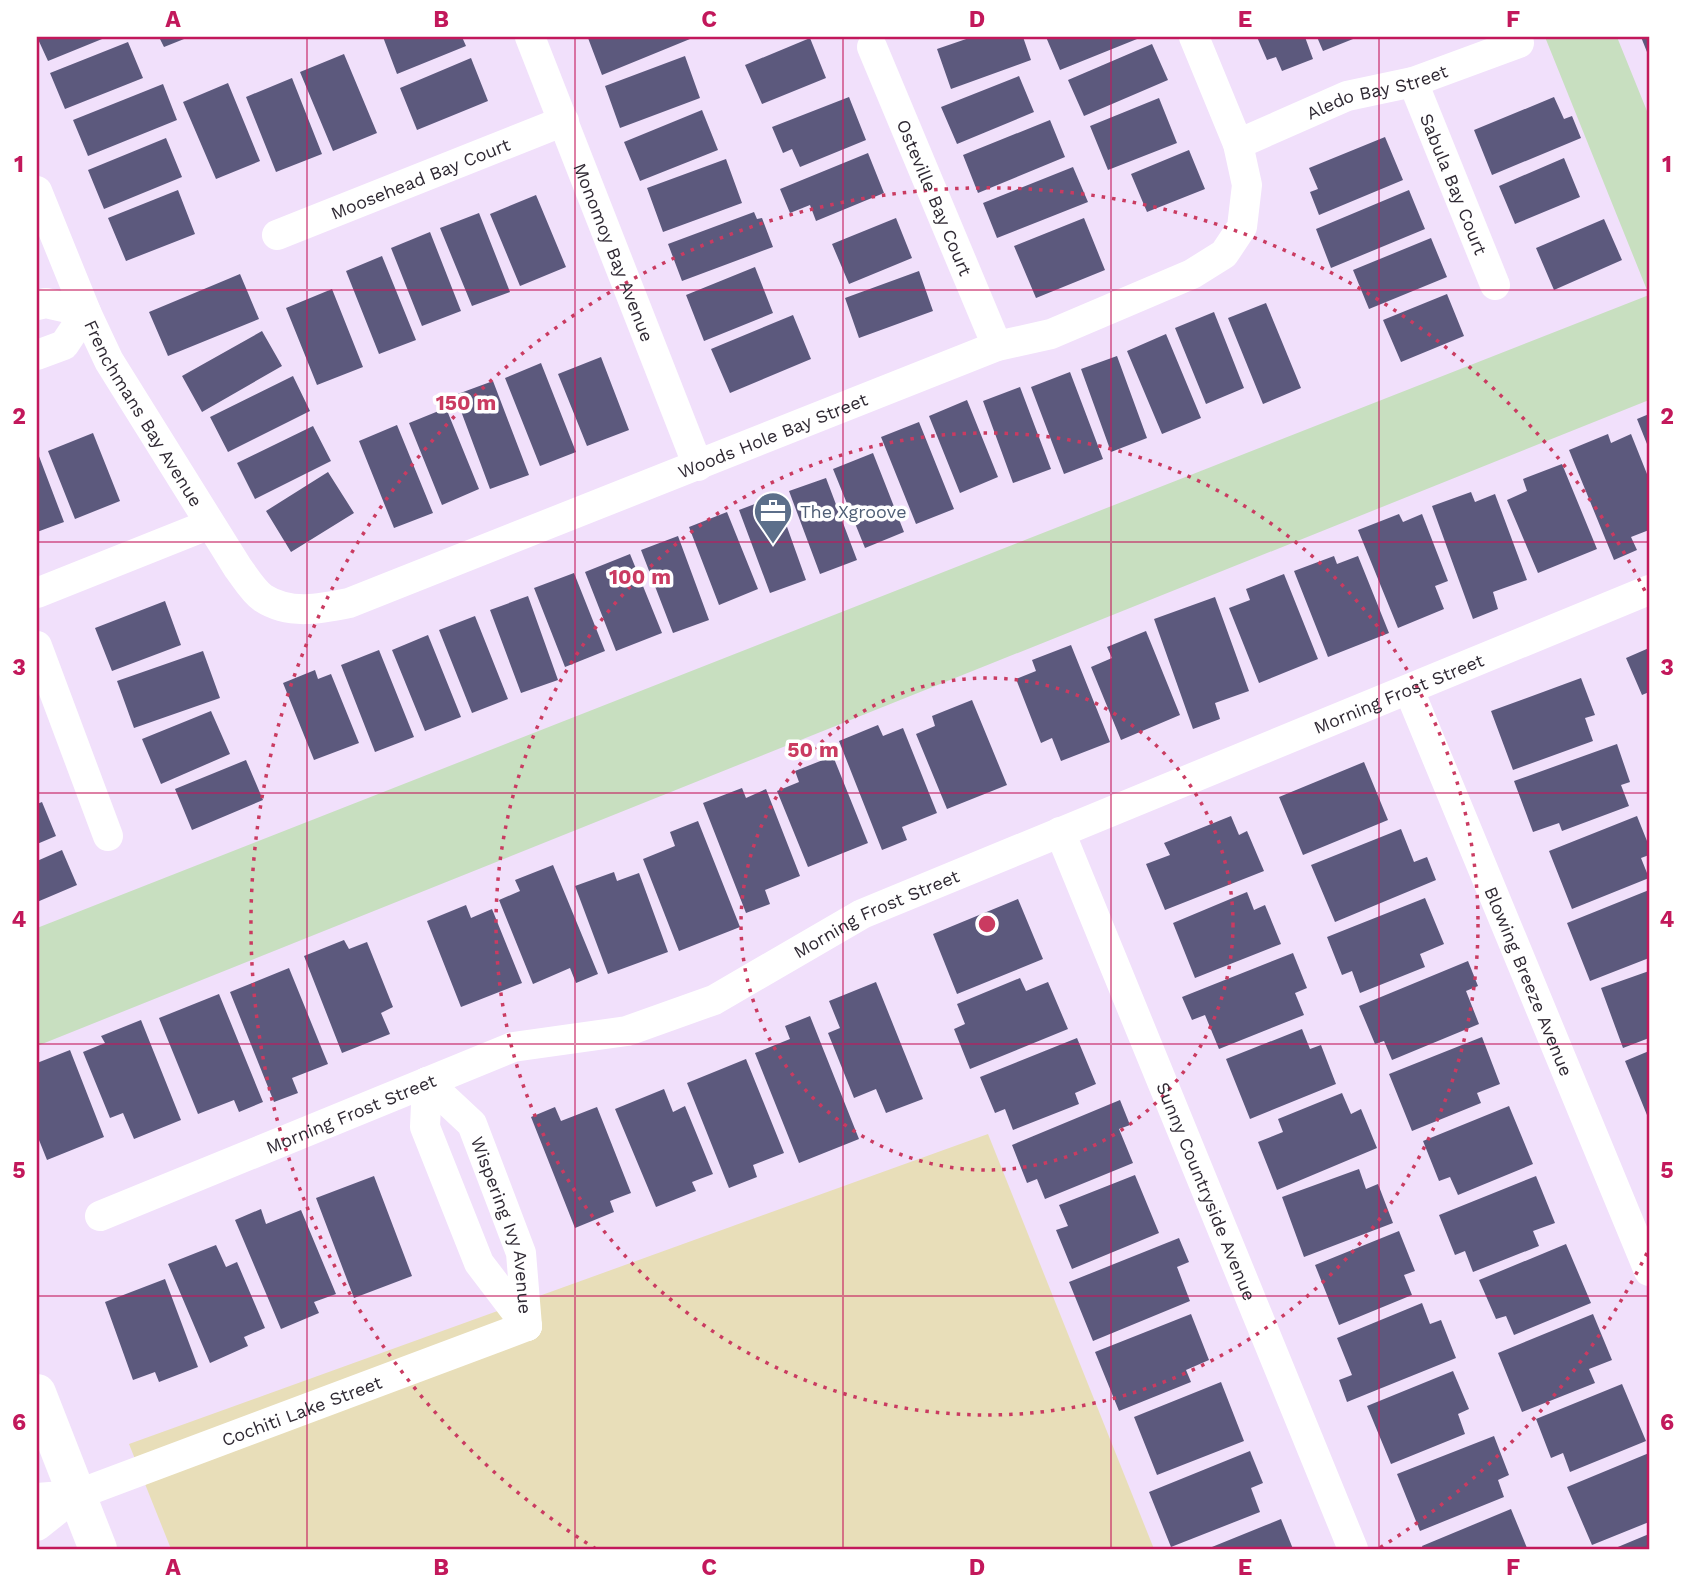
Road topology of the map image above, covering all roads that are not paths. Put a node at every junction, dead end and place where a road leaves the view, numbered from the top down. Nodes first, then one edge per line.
1 (530, 37) edge
2 (1194, 37) edge
3 (1519, 43) dead end
4 (872, 47) dead end
5 (1413, 82) junction
6 (564, 121) junction
7 (1238, 144) junction
8 (37, 191) edge
9 (277, 235) dead end
10 (1495, 285) dead end
11 (37, 305) edge
12 (86, 312) junction
13 (997, 346) junction
14 (37, 355) edge
15 (698, 466) junction
16 (210, 524) junction
17 (1649, 590) edge
18 (37, 593) edge
19 (285, 608) joint
20 (37, 646) edge
21 (1409, 690) junction
22 (1060, 832) junction
23 (108, 836) dead end
24 (427, 1082) junction
25 (100, 1216) dead end
26 (1649, 1271) edge
27 (527, 1326) junction
28 (37, 1393) edge
29 (76, 1495) junction
30 (37, 1498) edge
31 (37, 1526) edge
32 (97, 1549) edge
33 (1353, 1549) edge

1 - 6 street, Monomoy Bay Avenue
2 - 7 street
3 - 5 street, Aledo Bay Street
4 - 13 street, Osteville Bay Court
5 - 7 street, Aledo Bay Street
5 - 10 street, Sabula Bay Court
6 - 9 street, Moosehead Bay Court
6 - 15 street, Monomoy Bay Avenue
7 - 13 street, Woods Hole Bay Street
8 - 12 street, Frenchmans Bay Avenue
11 - 12 street
12 - 14 street
12 - 16 street, Frenchmans Bay Avenue
13 - 15 street, Woods Hole Bay Street
15 - 19 street, Woods Hole Bay Street
16 - 18 street
16 - 19 street, Frenchmans Bay Avenue
17 - 21 street, Morning Frost Street
20 - 23 street
21 - 22 street, Morning Frost Street
21 - 26 street, Blowing Breeze Avenue
22 - 24 street, Morning Frost Street
22 - 33 street, Sunny Countryside Avenue
24 - 25 street, Morning Frost Street
24 - 27 street, Wispering Ivy Avenue
24 - 27 street, Wispering Ivy Avenue
27 - 29 street, Cochiti Lake Street
28 - 29 street
29 - 30 street, Cochiti Lake Street
29 - 31 street, Cochiti Lake Street
29 - 32 street

